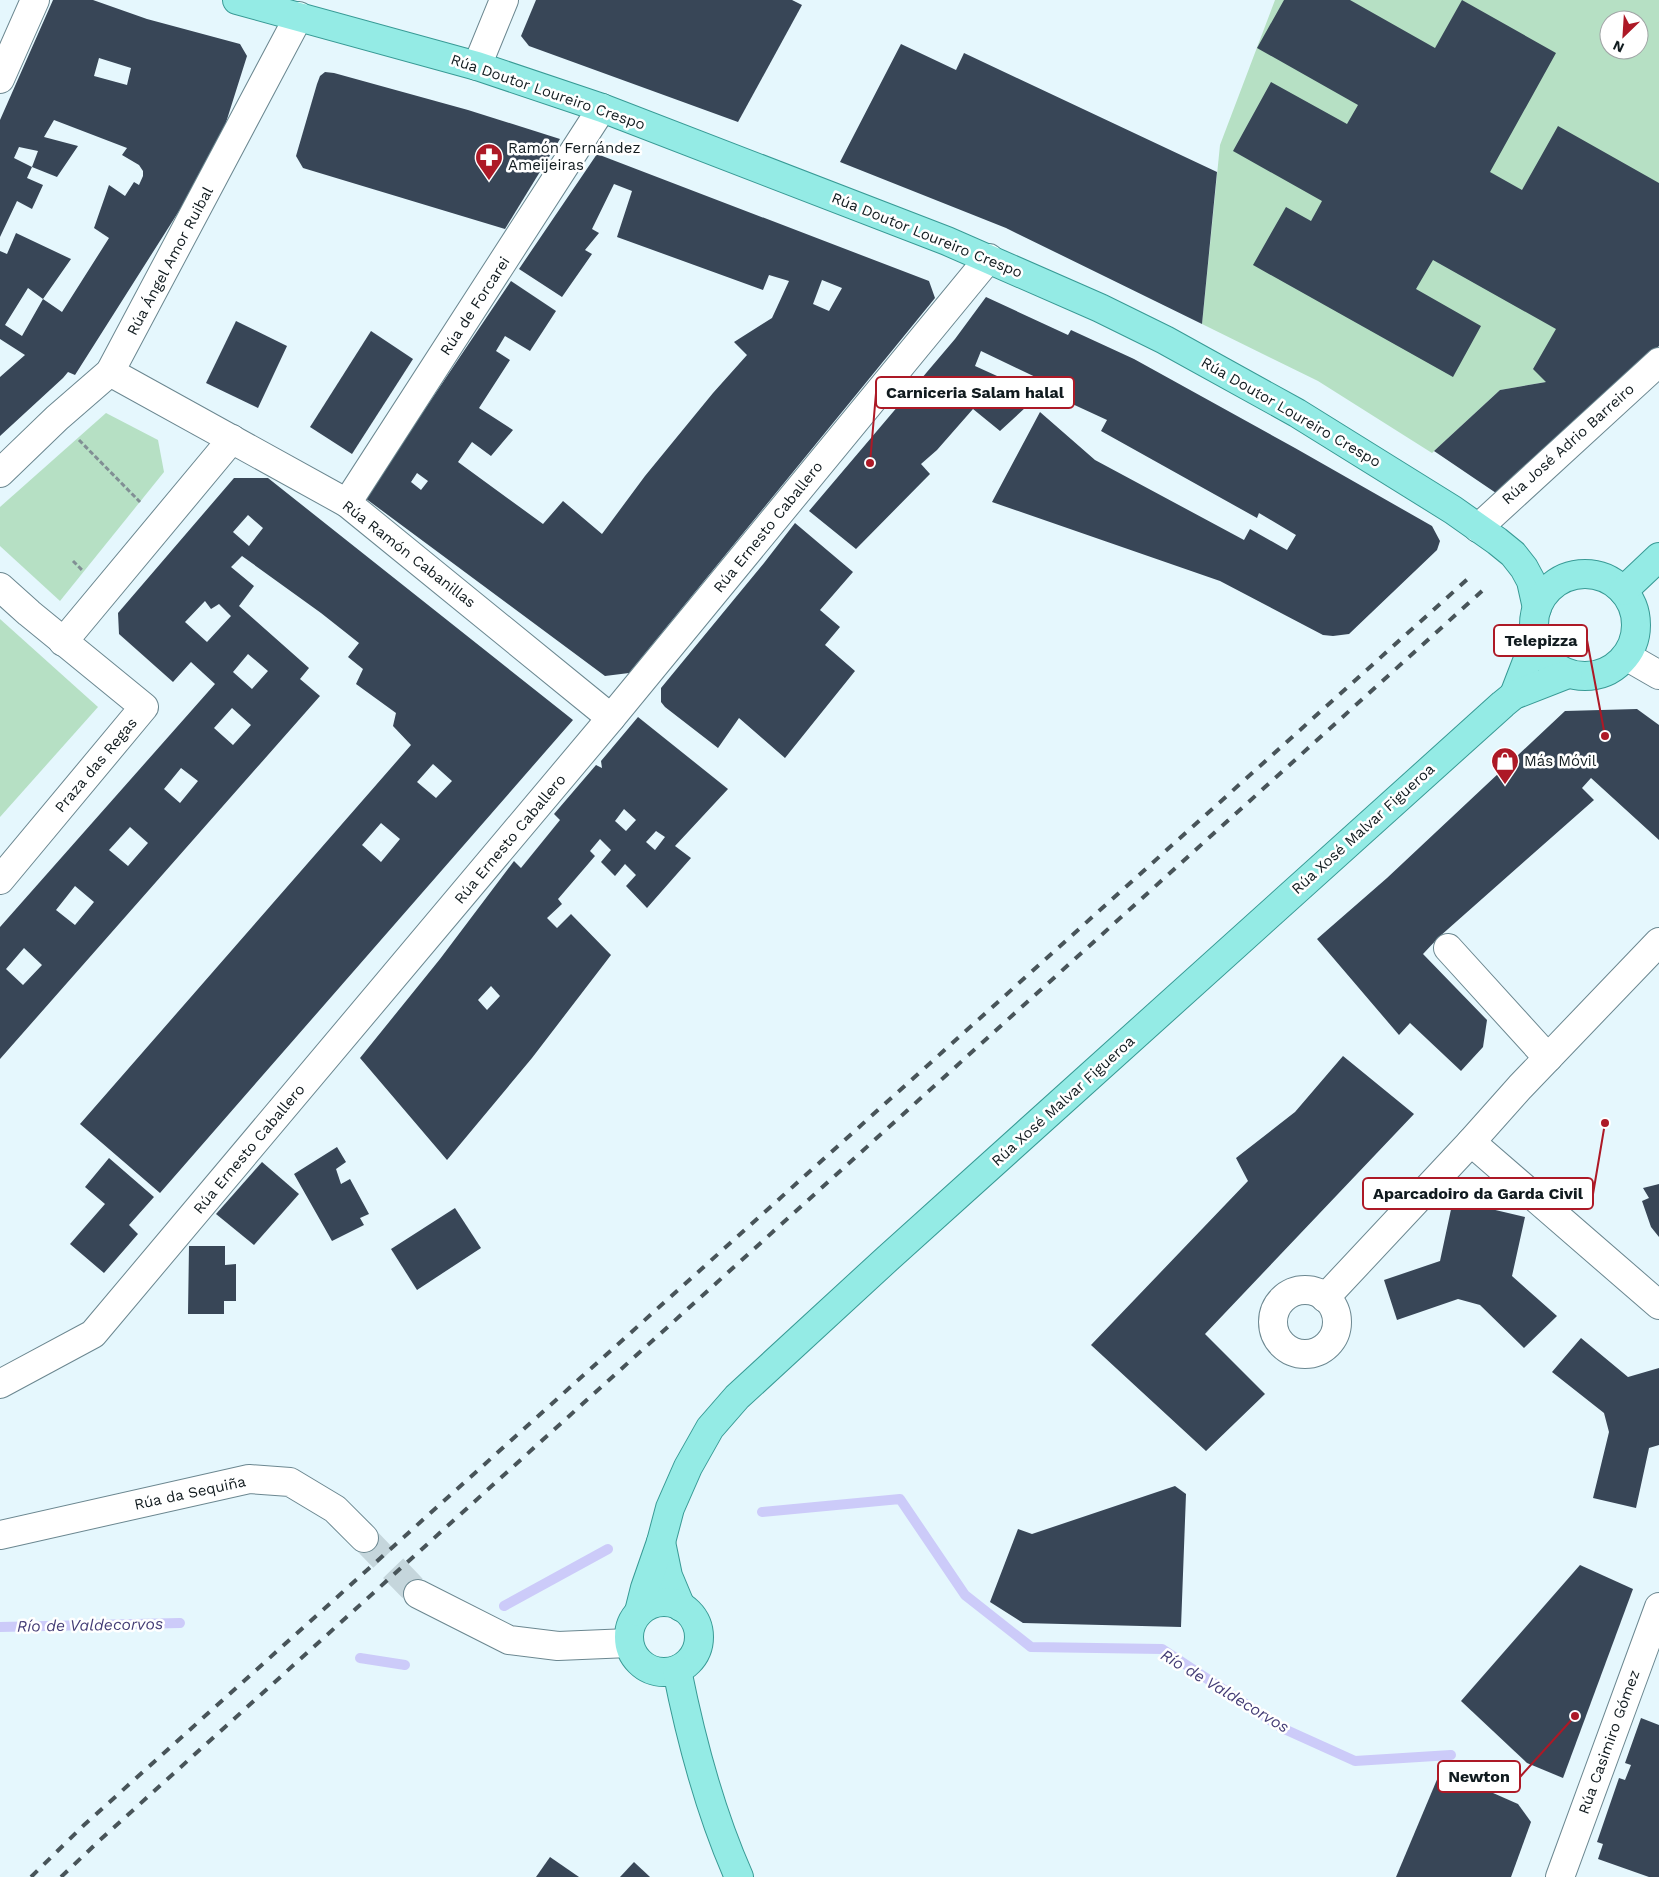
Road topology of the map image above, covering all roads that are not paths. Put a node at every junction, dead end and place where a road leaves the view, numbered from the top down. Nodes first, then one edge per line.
1 (35, 0) edge
2 (237, 0) edge
3 (504, 0) edge
4 (299, 16) junction
5 (477, 66) junction
6 (0, 79) edge
7 (602, 108) junction
8 (988, 258) junction
9 (1659, 362) edge
10 (110, 372) junction
11 (232, 439) junction
12 (0, 474) edge
13 (347, 503) junction
14 (1478, 528) junction
15 (1659, 557) edge
16 (0, 587) edge
17 (1623, 592) junction
18 (1537, 608) junction
19 (1536, 638) junction
20 (63, 642) junction
21 (1626, 656) junction
22 (1568, 674) junction
23 (1659, 675) edge
24 (1514, 695) junction
25 (611, 718) junction
26 (0, 880) edge
27 (1659, 942) edge
28 (1448, 948) dead end
29 (1548, 1058) junction
30 (1471, 1142) junction
31 (1326, 1298) dead end
32 (1659, 1305) edge
33 (0, 1384) edge
34 (0, 1535) edge
35 (364, 1538) tunnel mouth
36 (661, 1542) junction
37 (418, 1594) tunnel mouth
38 (680, 1607) junction
39 (1659, 1607) edge
40 (639, 1612) junction
41 (629, 1643) junction
42 (677, 1670) junction
43 (739, 1877) edge
44 (1560, 1877) edge

1 - 6 street
2 - 4 main road, Rúa Doutor Loureiro Crespo
3 - 5 street
4 - 5 main road, Rúa Doutor Loureiro Crespo
4 - 10 street, Rúa Ángel Amor Ruibal
5 - 7 main road, Rúa Doutor Loureiro Crespo
7 - 8 main road, Rúa Doutor Loureiro Crespo
7 - 13 street, Rúa de Forcarei
8 - 14 main road, Rúa Doutor Loureiro Crespo
8 - 25 street, Rúa Ernesto Caballero
9 - 14 street, Rúa José Adrio Barreiro
10 - 11 street, Rúa Ramón Cabanillas
10 - 12 street, Rúa Ángel Amor Ruibal
11 - 13 street, Rúa Ramón Cabanillas
11 - 20 street
13 - 25 street, Rúa Ramón Cabanillas
14 - 18 main road, Rúa Doutor Loureiro Crespo
15 - 17 main road
16 - 20 street, Praza das Regas
17 - 18 main road
17 - 21 main road
18 - 19 main road
19 - 22 main road
19 - 24 main road, Rúa Xosé Malvar Figueroa
20 - 26 street, Praza das Regas
21 - 22 main road
21 - 23 street
22 - 24 main road, Rúa Xosé Malvar Figueroa
24 - 36 main road, Rúa Xosé Malvar Figueroa
25 - 33 street, Rúa Ernesto Caballero
27 - 29 street
28 - 29 street
29 - 30 street
30 - 31 street
30 - 32 street
34 - 35 street, Rúa da Sequiña
36 - 38 main road, Rúa Xosé Malvar Figueroa
36 - 40 main road, Rúa Xosé Malvar Figueroa
37 - 41 street
38 - 40 main road
38 - 42 main road, Rúa Xosé Malvar Figueroa
39 - 44 street, Rúa Casimiro Gómez
40 - 41 main road, Rúa Xosé Malvar Figueroa
41 - 42 main road
42 - 43 main road

